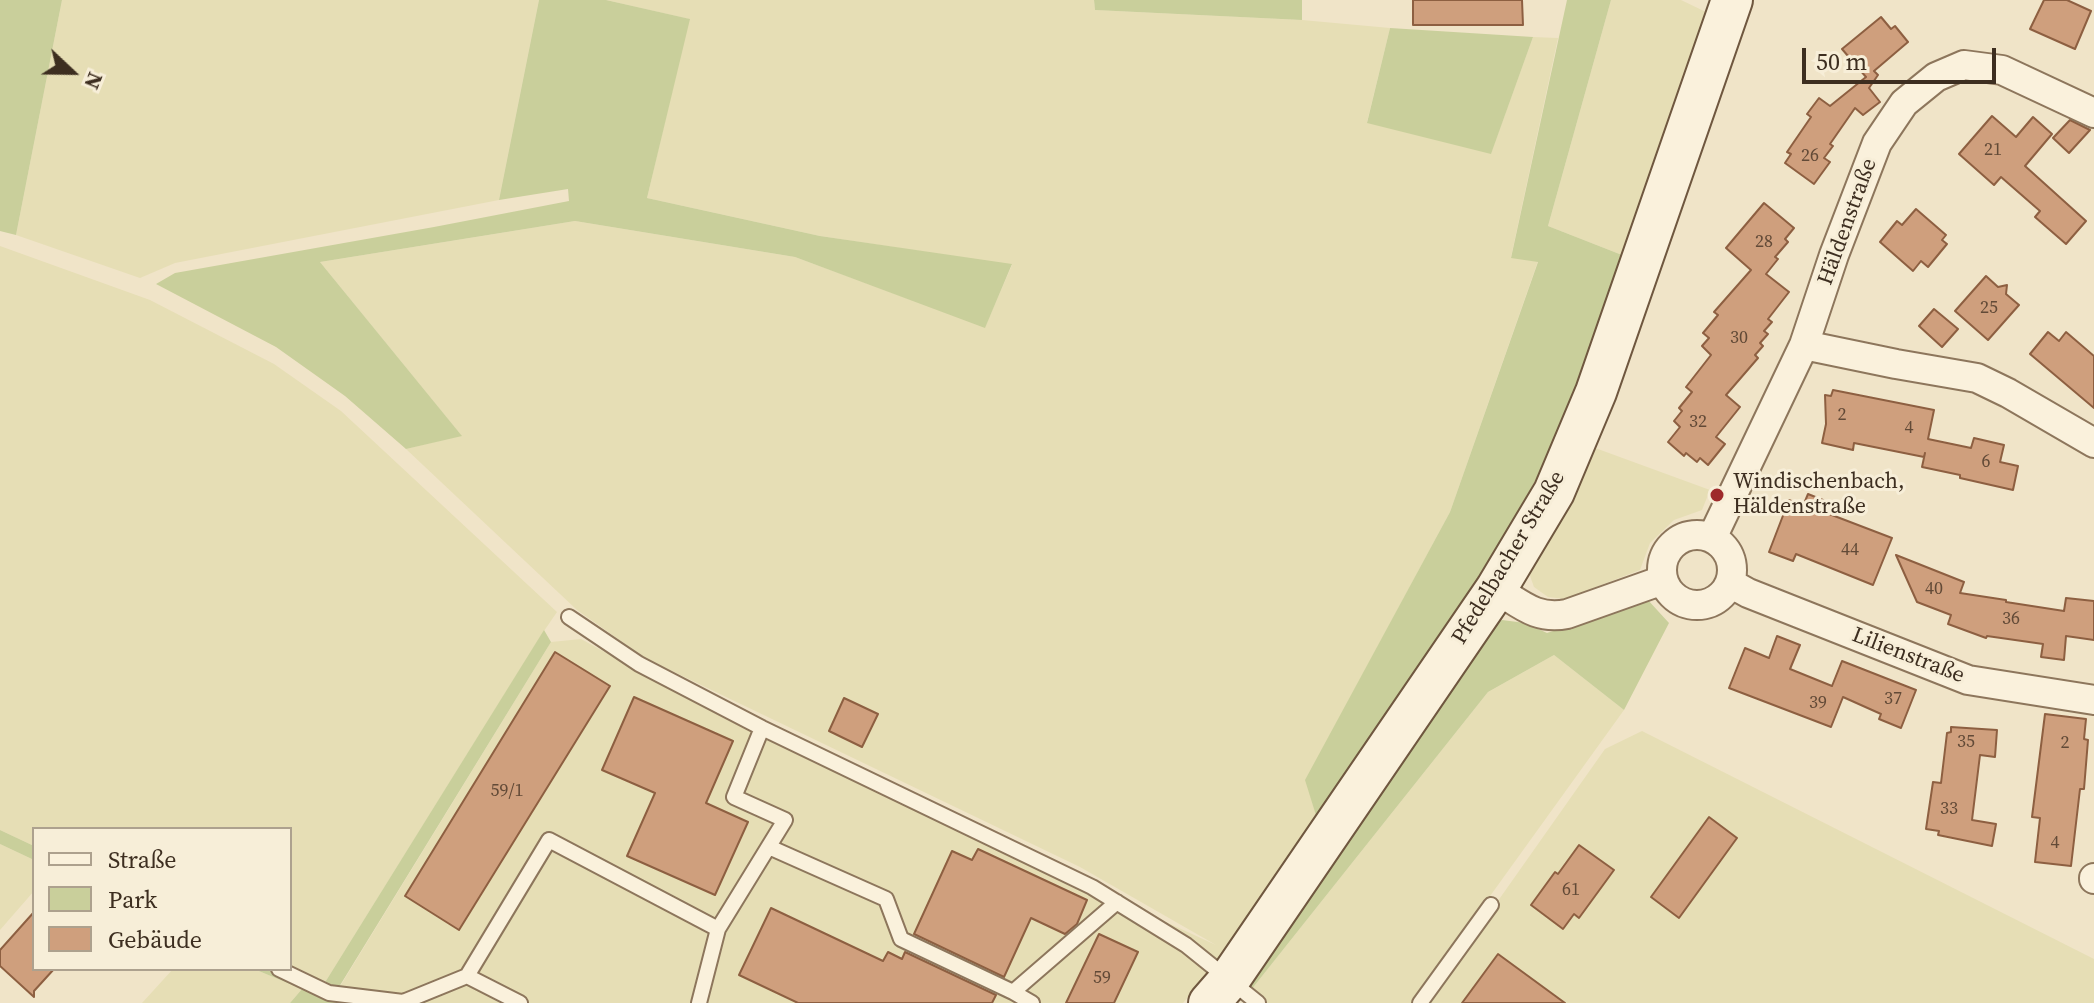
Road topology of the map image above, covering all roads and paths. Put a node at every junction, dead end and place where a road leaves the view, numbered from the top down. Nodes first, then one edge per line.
1 (1732, 0) edge
2 (2094, 113) edge
3 (1804, 345) junction
4 (2094, 443) edge
5 (1712, 538) junction
6 (1663, 580) junction
7 (1730, 583) junction
8 (1496, 589) junction
9 (569, 617) dead end
10 (2094, 700) edge
11 (762, 728) junction
12 (769, 847) junction
13 (1117, 902) junction
14 (1491, 905) dead end
15 (718, 929) junction
16 (283, 971) edge
17 (467, 976) junction
18 (1013, 992) junction
19 (1232, 995) edge
20 (520, 1003) edge
21 (699, 1003) edge
22 (1032, 1003) edge
23 (1420, 1003) edge

1 - 8 street, Pfedelbacher Straße
2 - 3 street, Häldenstraße
3 - 4 street
3 - 5 street, Häldenstraße
5 - 6 street
5 - 7 street
6 - 7 street
6 - 8 street
7 - 10 street, Lilienstraße
8 - 19 street, Pfedelbacher Straße
9 - 11 lane
11 - 12 lane
11 - 13 lane
12 - 15 lane
12 - 18 lane
13 - 18 lane
13 - 19 lane
14 - 23 lane
15 - 17 lane
15 - 21 lane
16 - 17 lane
17 - 20 lane
18 - 22 lane

